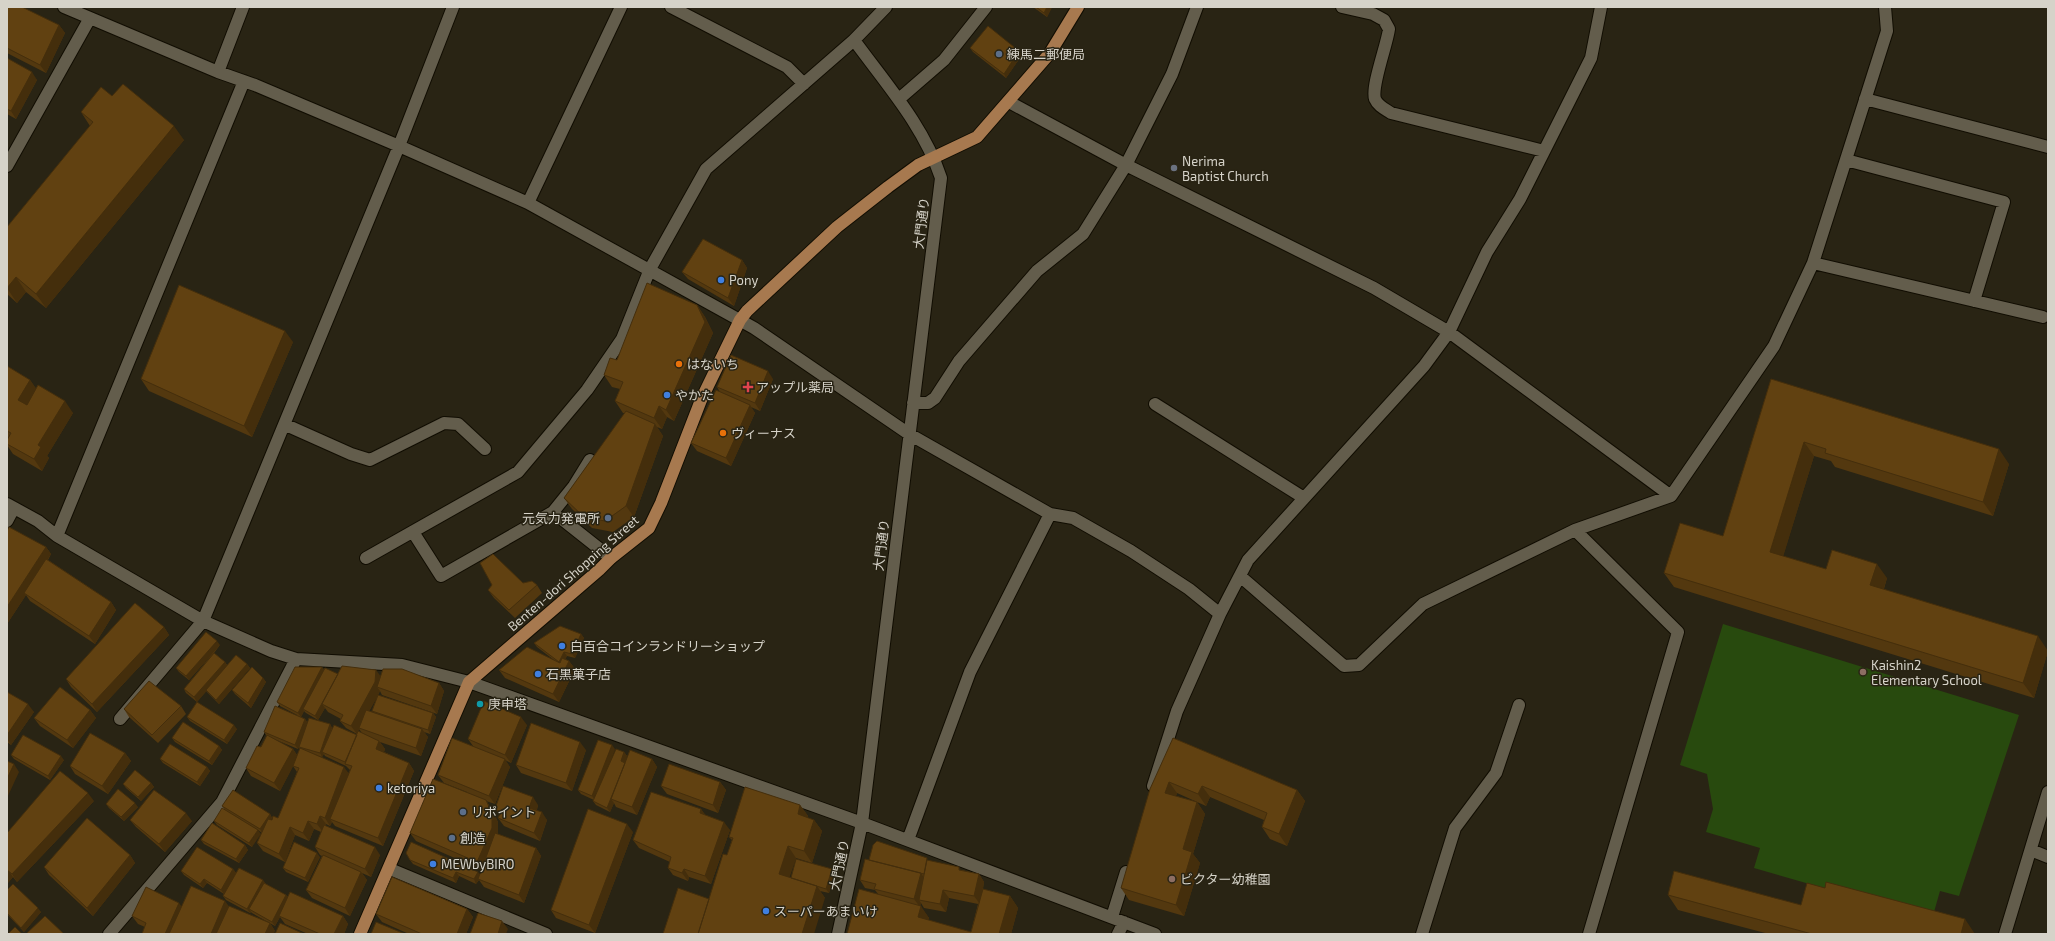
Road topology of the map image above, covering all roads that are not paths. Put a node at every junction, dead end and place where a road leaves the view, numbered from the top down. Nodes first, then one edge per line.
1 (64, 7) edge
2 (243, 7) edge
3 (453, 7) edge
4 (621, 7) edge
5 (671, 7) edge
6 (886, 7) edge
7 (986, 7) edge
8 (1078, 7) edge
9 (1197, 7) edge
10 (1342, 7) edge
11 (1601, 7) edge
12 (1885, 7) edge
13 (90, 18) junction
14 (854, 40) junction
15 (218, 72) junction
16 (244, 81) junction
17 (804, 84) junction
18 (900, 99) junction
19 (1865, 99) junction
20 (1008, 102) junction
21 (399, 146) junction
22 (2048, 147) edge
23 (1544, 152) junction
24 (935, 159) junction
25 (1846, 160) junction
26 (1126, 165) junction
27 (7, 166) edge
28 (528, 202) junction
29 (1813, 263) junction
30 (650, 269) junction
31 (1974, 301) junction
32 (2043, 317) dead end
33 (740, 320) junction
34 (1449, 332) junction
35 (913, 403) junction
36 (1154, 404) dead end
37 (286, 425) junction
38 (909, 434) junction
39 (485, 449) dead end
40 (590, 460) edge
41 (1671, 496) junction
42 (1304, 498) junction
43 (11, 506) edge
44 (553, 512) junction
45 (1050, 514) junction
46 (7, 521) edge
47 (1575, 530) junction
48 (413, 532) junction
49 (57, 536) junction
50 (366, 558) dead end
51 (611, 558) junction
52 (1240, 576) junction
53 (1220, 614) junction
54 (203, 621) junction
55 (296, 659) junction
56 (469, 682) junction
57 (1519, 705) dead end
58 (120, 719) dead end
59 (2048, 792) edge
60 (1149, 798) edge
61 (862, 823) junction
62 (908, 840) junction
63 (2031, 850) junction
64 (1131, 857) edge
65 (2048, 857) edge
66 (390, 869) junction
67 (1112, 918) junction
68 (1124, 922) junction
69 (109, 934) edge
70 (360, 934) edge
71 (546, 934) edge
72 (838, 934) edge
73 (1118, 934) edge
74 (1155, 934) edge
75 (1422, 934) edge
76 (1589, 934) edge
77 (2005, 934) edge

1 - 13 street
2 - 15 street
3 - 21 street
4 - 28 street
5 - 17 street
6 - 14 street
7 - 18 street
8 - 20 main road, Benten-dori Shopping Street
9 - 26 street
10 - 23 street
11 - 23 street
12 - 19 street
13 - 15 street
13 - 27 street
14 - 17 street
14 - 18 street, 大門通り
15 - 16 street
16 - 21 street
16 - 49 street
17 - 30 street
18 - 24 street, 大門通り
19 - 22 street
19 - 25 street
20 - 24 main road, Benten-dori Shopping Street
20 - 26 street
21 - 28 street
21 - 37 street
23 - 34 street
24 - 33 main road, Benten-dori Shopping Street
24 - 35 street, 大門通り
25 - 29 street
25 - 31 street
26 - 34 street
26 - 35 street
28 - 30 street
29 - 31 street
29 - 41 street
30 - 33 street
30 - 48 street
31 - 32 street
33 - 38 street
33 - 51 main road, Benten-dori Shopping Street
34 - 41 street
34 - 42 street
35 - 38 street, 大門通り
36 - 42 street
37 - 39 street
37 - 54 street
38 - 45 street
38 - 61 street, 大門通り
40 - 44 street
41 - 47 street
42 - 52 street
43 - 46 street
43 - 49 street
44 - 48 street
44 - 51 street
45 - 53 street
45 - 62 street
47 - 52 street
47 - 76 street
48 - 50 street
49 - 54 street
51 - 56 main road, Benten-dori Shopping Street
52 - 53 street
53 - 60 street
54 - 55 street
54 - 58 street
55 - 56 street
55 - 69 street
56 - 61 street
56 - 66 main road, Benten-dori Shopping Street
57 - 75 street
59 - 63 street
61 - 62 street
61 - 72 street, 大門通り
62 - 67 street
63 - 65 street
63 - 77 street
64 - 67 street
66 - 70 main road, Benten-dori Shopping Street
66 - 71 street
67 - 68 street
68 - 73 street
68 - 74 street

